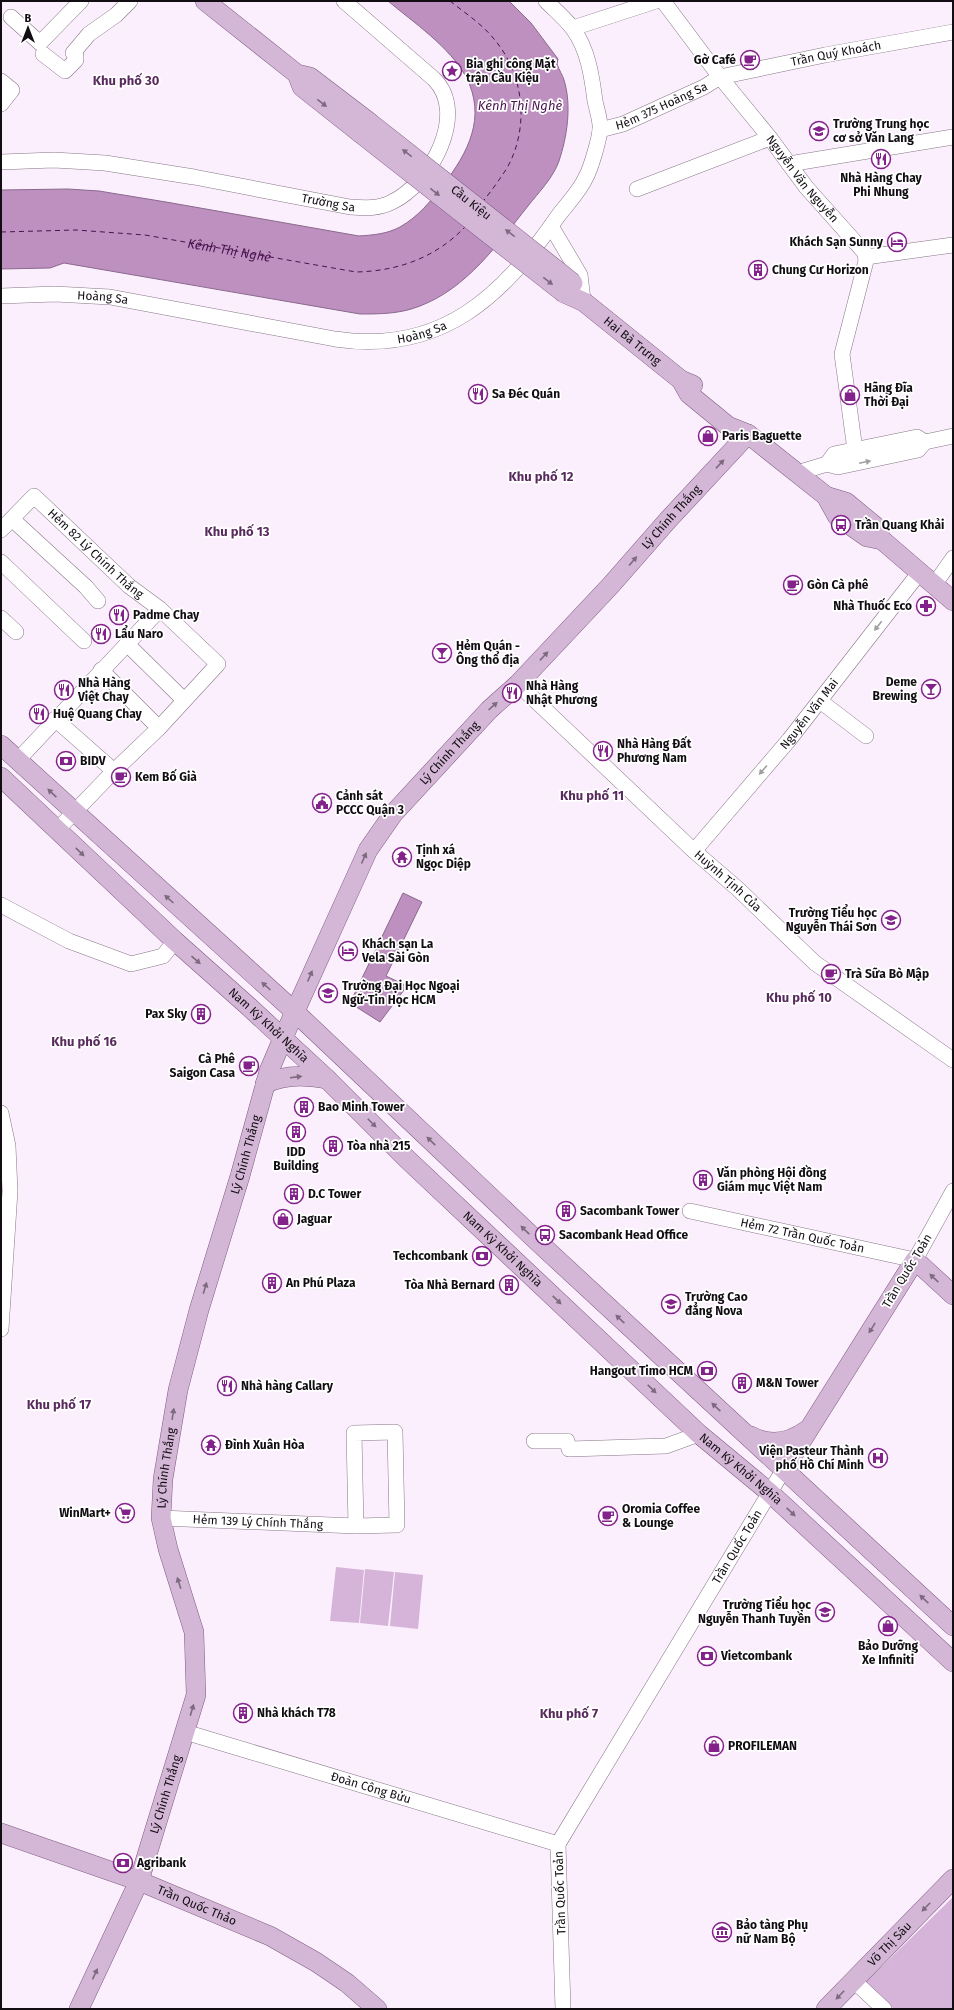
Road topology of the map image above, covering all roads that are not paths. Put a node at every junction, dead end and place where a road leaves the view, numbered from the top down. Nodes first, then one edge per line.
1 (81, 1) edge
2 (130, 1) edge
3 (205, 1) edge
4 (344, 1) edge
5 (546, 1) edge
6 (656, 1) edge
7 (663, 1) edge
8 (11, 17) dead end
9 (573, 28) junction
10 (953, 32) edge
11 (43, 54) dead end
12 (720, 77) junction
13 (1, 81) edge
14 (1, 104) edge
15 (600, 130) junction
16 (953, 137) edge
17 (770, 138) junction
18 (1, 162) edge
19 (789, 164) junction
20 (637, 189) dead end
21 (552, 226) junction
22 (953, 245) edge
23 (866, 257) junction
24 (569, 288) joint
25 (1, 296) edge
26 (583, 301) junction
27 (748, 434) junction
28 (953, 436) edge
29 (925, 442) junction
30 (854, 450) junction
31 (827, 464) junction
32 (797, 473) junction
33 (12, 519) junction
34 (1, 530) edge
35 (953, 558) edge
36 (1, 562) edge
37 (926, 579) junction
38 (98, 601) dead end
39 (953, 601) edge
40 (160, 609) junction
41 (1, 618) edge
42 (16, 632) dead end
43 (84, 641) dead end
44 (127, 644) junction
45 (101, 670) junction
46 (518, 684) junction
47 (184, 700) junction
48 (820, 701) junction
49 (55, 719) junction
50 (159, 728) junction
51 (866, 736) dead end
52 (1, 745) edge
53 (17, 760) junction
54 (114, 771) junction
55 (1, 777) edge
56 (74, 812) junction
57 (58, 830) junction
58 (694, 851) junction
59 (1, 905) edge
60 (175, 941) junction
61 (294, 1012) junction
62 (283, 1038) junction
63 (953, 1060) edge
64 (327, 1079) junction
65 (265, 1084) junction
66 (1, 1113) edge
67 (953, 1191) edge
68 (690, 1211) dead end
69 (915, 1260) junction
70 (953, 1296) edge
71 (1, 1329) edge
72 (807, 1430) junction
73 (745, 1433) junction
74 (699, 1434) junction
75 (534, 1441) dead end
76 (784, 1469) junction
77 (769, 1492) junction
78 (161, 1518) junction
79 (356, 1526) junction
80 (953, 1626) edge
81 (953, 1662) edge
82 (184, 1732) junction
83 (1, 1833) edge
84 (558, 1844) junction
85 (953, 1879) edge
86 (139, 1881) junction
87 (854, 1980) junction
88 (79, 2009) edge
89 (376, 2009) edge
90 (563, 2009) edge
91 (826, 2009) edge
92 (884, 2009) edge

1 - 8 street
2 - 11 street
3 - 24 main road, Cầu Kiệu, bridge
4 - 18 street, Trường Sa
5 - 9 street, Hoàng Sa
6 - 9 street
7 - 12 street, Nguyễn Văn Nguyễn
9 - 15 street, Hoàng Sa
10 - 12 street, Trần Quý Khoách
12 - 15 street, Hẻm 375 Hoàng Sa
12 - 17 street, Nguyễn Văn Nguyễn
13 - 14 street
15 - 21 street, Hoàng Sa
16 - 19 street
17 - 19 street, Nguyễn Văn Nguyễn
17 - 20 street
19 - 23 street, Nguyễn Văn Nguyễn
21 - 25 street, Hoàng Sa
21 - 26 street
22 - 23 street
23 - 30 street
24 - 26 main road, Hai Bà Trưng
26 - 27 main road, Hai Bà Trưng
27 - 32 main road, Hai Bà Trưng
46 -> 27 main road, Lý Chính Thắng
28 - 29 street
29 - 30 street
31 -> 29 street
30 - 31 street
31 - 32 street
32 - 37 main road, Hai Bà Trưng
33 - 34 street
33 - 38 street
33 - 40 street, Hẻm 82 Lý Chính Thắng
35 - 37 street, Nguyễn Văn Mai
36 - 43 street
37 - 39 main road, Hai Bà Trưng
37 -> 48 street, Nguyễn Văn Mai
40 - 44 street
40 - 47 street, Hẻm 82 Lý Chính Thắng
41 - 42 street
44 - 45 street
44 - 47 street
45 - 49 street
45 - 50 street
46 - 58 street, Huỳnh Tịnh Của
61 -> 46 main road, Lý Chính Thắng
47 - 50 street
48 - 51 street
48 -> 58 street, Nguyễn Văn Mai
49 - 53 street
49 - 54 street
50 - 54 street
52 - 53 main road
56 -> 53 main road
54 - 56 street
55 - 57 main road, Nam Kỳ Khởi Nghĩa
56 - 57 street
61 -> 56 main road
57 -> 60 main road, Nam Kỳ Khởi Nghĩa
58 - 63 street, Huỳnh Tịnh Của
59 - 60 street
60 -> 62 main road, Nam Kỳ Khởi Nghĩa
61 - 62 main road, Lý Chính Thắng
73 -> 61 main road
62 - 64 main road, Nam Kỳ Khởi Nghĩa
62 - 65 main road, Lý Chính Thắng
65 -> 64 main road
64 -> 74 main road, Nam Kỳ Khởi Nghĩa
78 -> 65 main road, Lý Chính Thắng
66 - 71 street
67 - 69 street, Trần Quốc Toản
68 - 69 street, Hẻm 72 Trần Quốc Toản
70 -> 69 main road
69 -> 72 main road, Trần Quốc Toản
72 - 73 main road
72 - 76 main road, Trần Quốc Toản
73 - 76 main road
74 - 75 street
74 - 77 main road, Nam Kỳ Khởi Nghĩa
76 - 77 street, Trần Quốc Toản
80 -> 76 main road
77 -> 81 main road, Nam Kỳ Khởi Nghĩa
77 - 84 street, Trần Quốc Toản
78 - 79 street, Hẻm 139 Lý Chính Thắng
82 -> 78 main road, Lý Chính Thắng
79 - 79 street, Hẻm 139 Lý Chính Thắng
82 - 84 street, Đoàn Công Bửu
82 - 86 main road, Lý Chính Thắng
83 - 86 main road, Trần Quốc Thảo
84 - 90 street, Trần Quốc Toản
85 -> 87 main road, Võ Thị Sáu
88 -> 86 main road, Lý Chính Thắng
86 - 89 main road, Trần Quốc Thảo
87 -> 91 main road, Võ Thị Sáu
87 - 92 street

